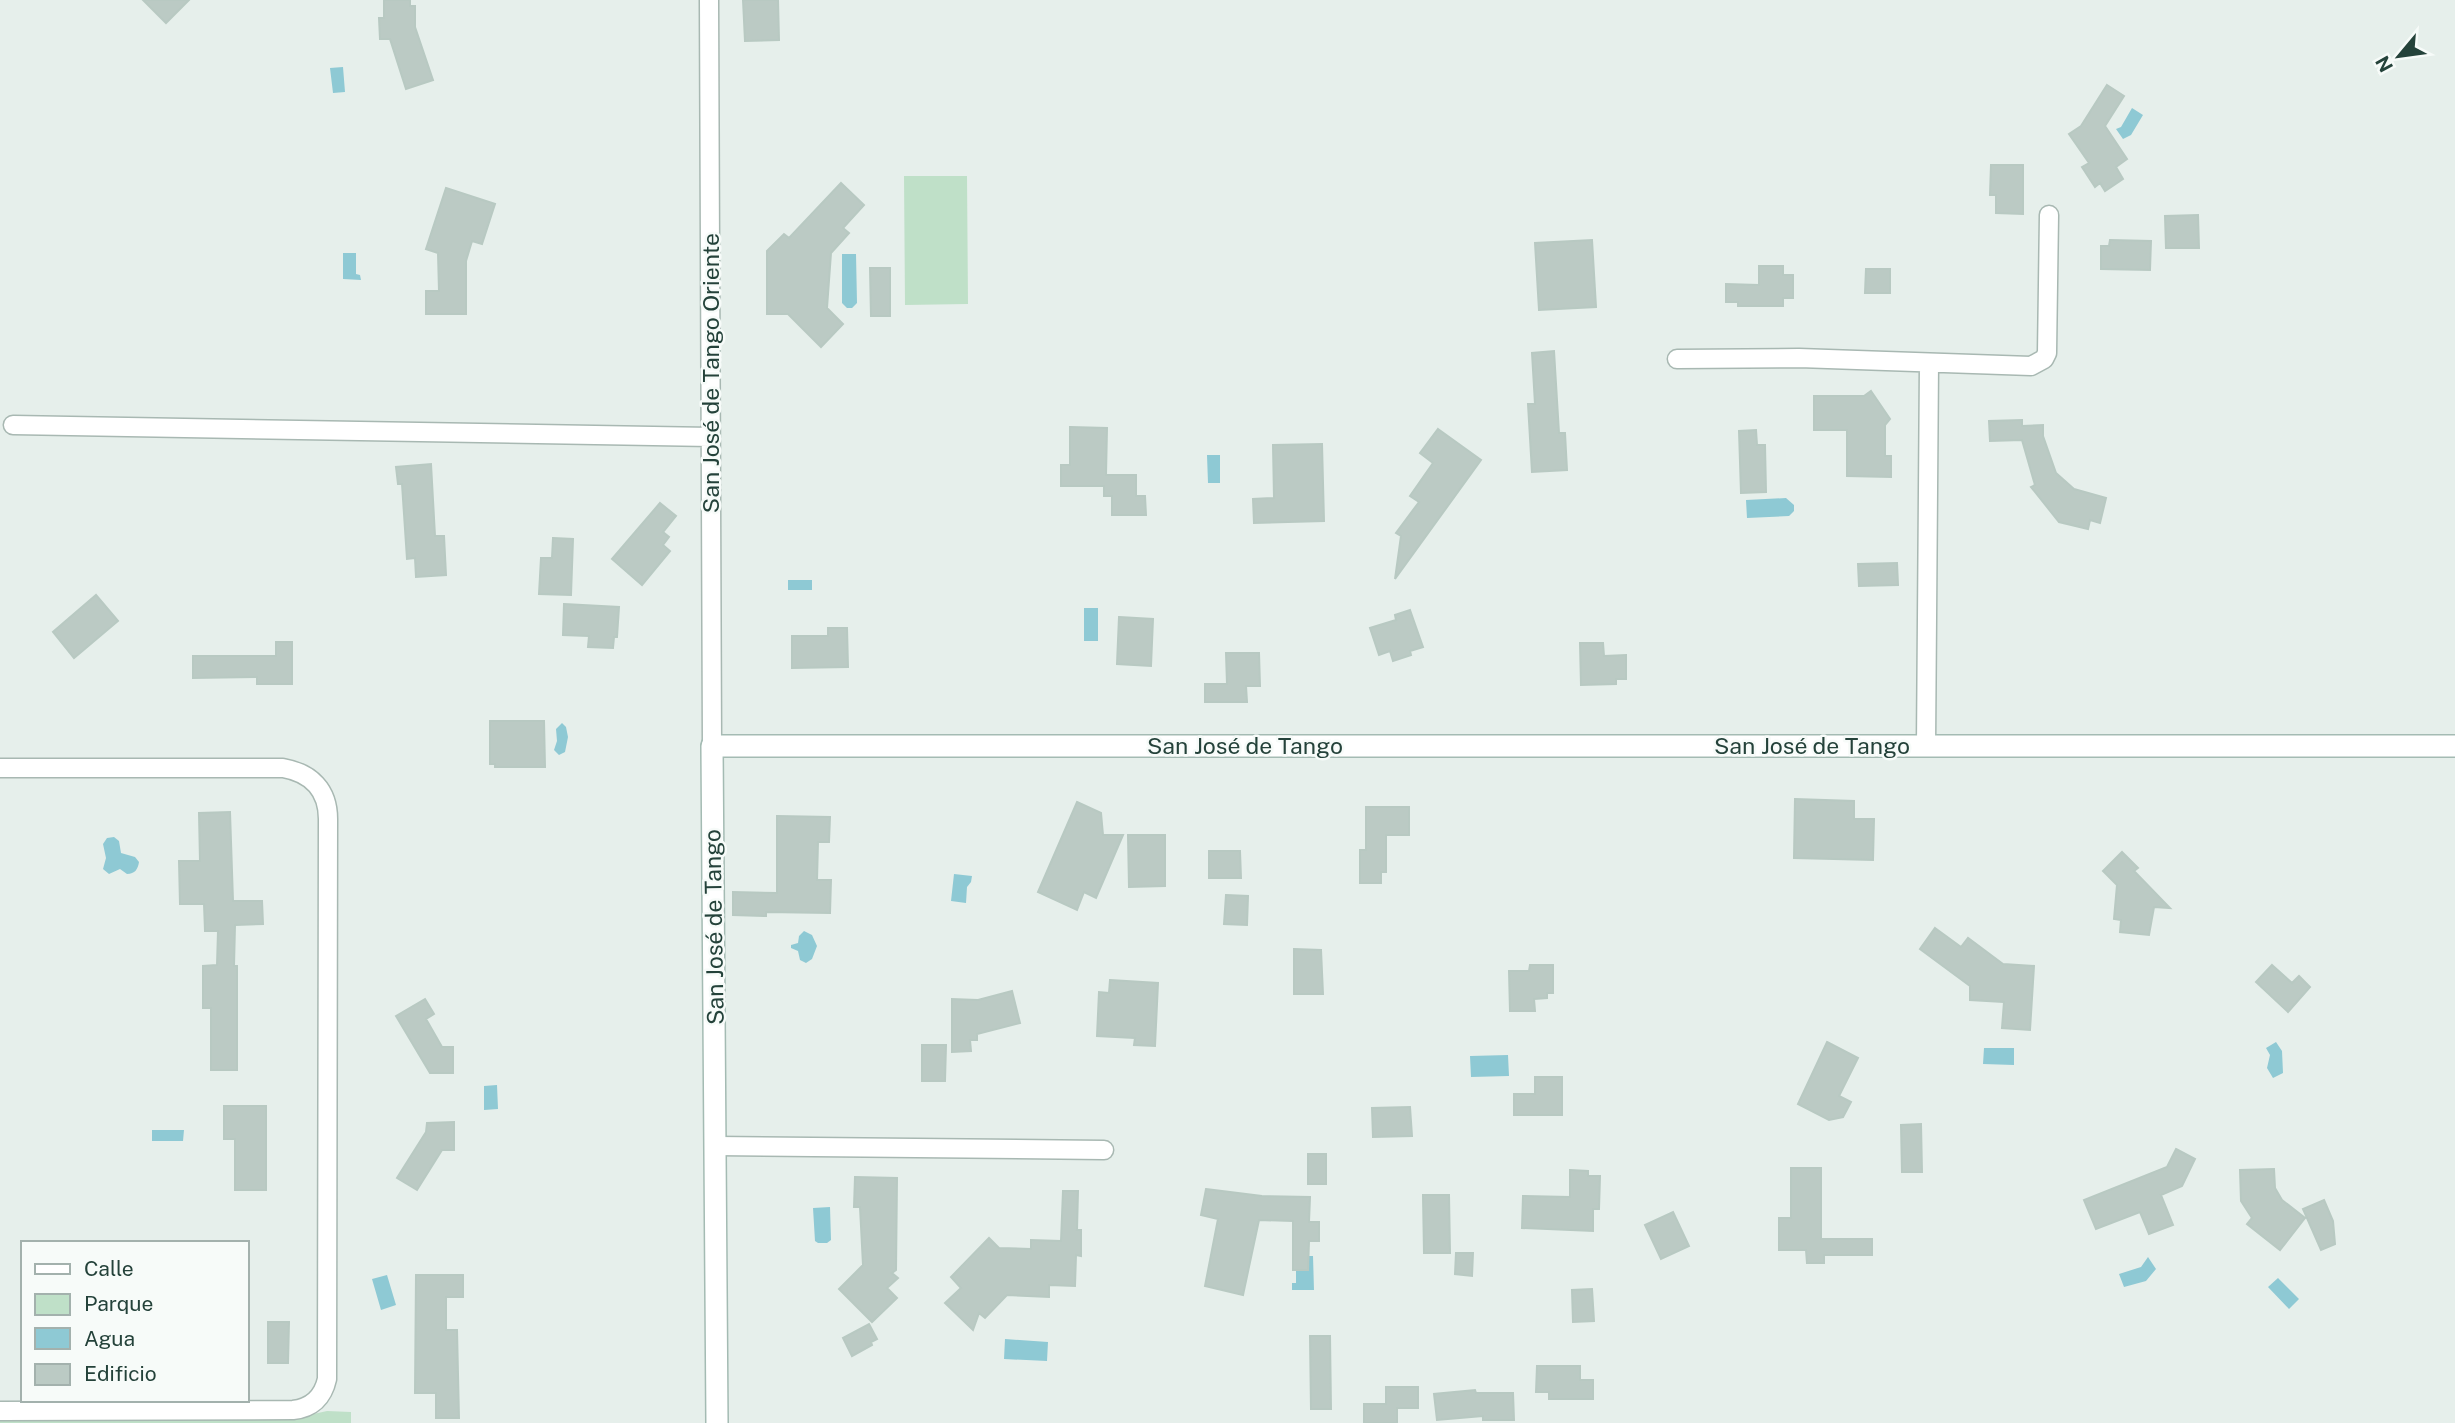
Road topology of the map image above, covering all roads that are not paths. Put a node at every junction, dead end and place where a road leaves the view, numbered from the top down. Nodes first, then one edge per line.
1 (709, 0) edge
2 (2049, 215) dead end
3 (1677, 359) dead end
4 (1929, 363) junction
5 (13, 425) dead end
6 (711, 438) junction
7 (1926, 746) junction
8 (2455, 746) edge
9 (712, 747) junction
10 (0, 768) edge
11 (716, 1146) junction
12 (1104, 1150) dead end
13 (0, 1411) edge
14 (716, 1423) edge

1 - 6 street, San José de Tango Oriente
2 - 4 street
3 - 4 street
4 - 7 street
5 - 6 street
6 - 9 street, San José de Tango Oriente
7 - 8 street, San José de Tango
7 - 9 street, San José de Tango
9 - 11 street, San José de Tango
10 - 13 street
11 - 12 street
11 - 14 street, San José de Tango

